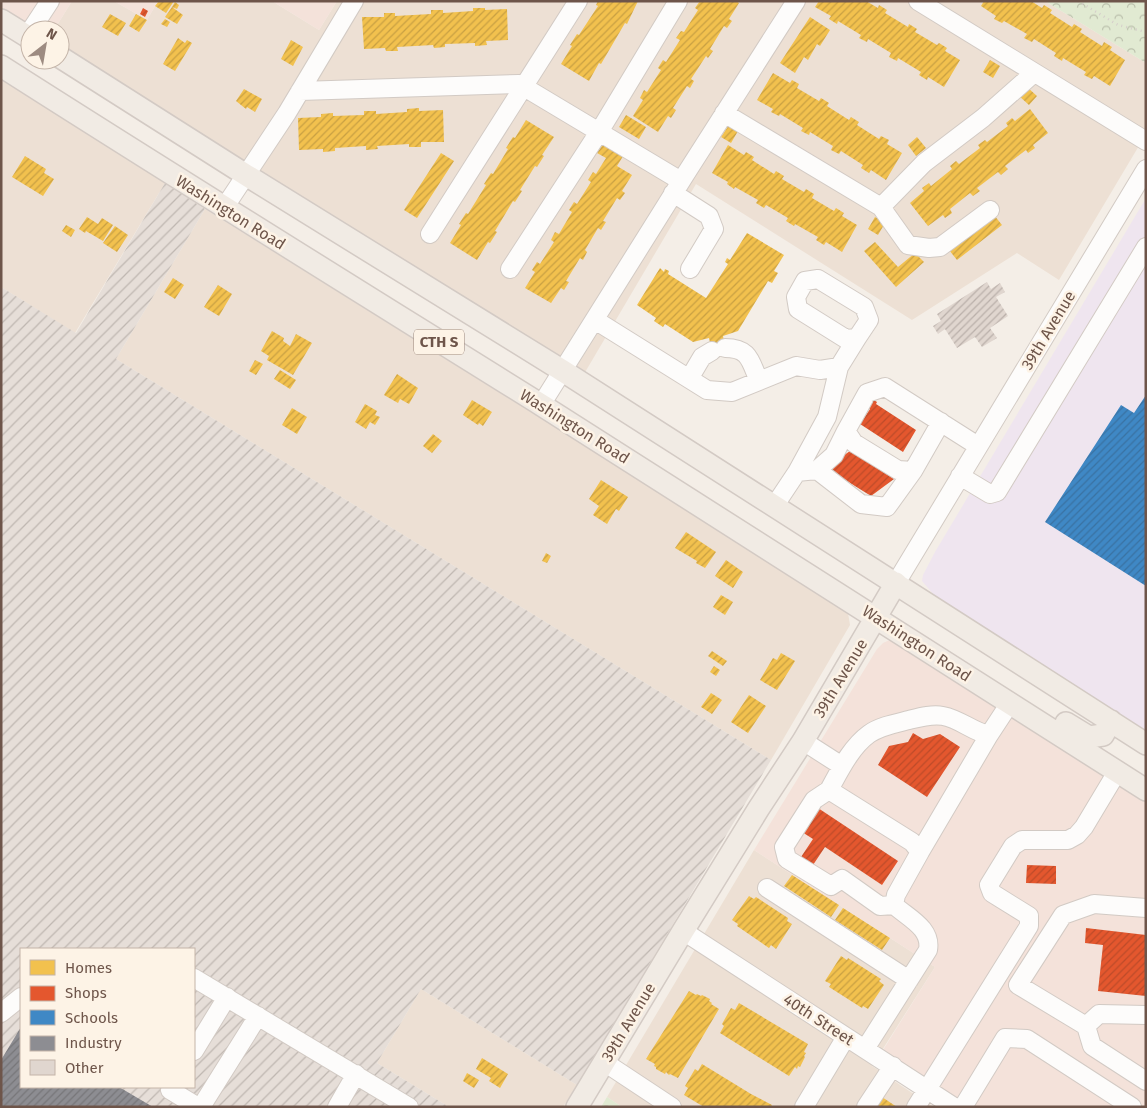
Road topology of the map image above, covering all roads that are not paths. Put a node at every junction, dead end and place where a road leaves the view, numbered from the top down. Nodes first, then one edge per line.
1 (50, 1) edge
2 (354, 1) edge
3 (578, 1) edge
4 (678, 1) edge
5 (796, 1) edge
6 (918, 1) edge
7 (1, 20) edge
8 (38, 20) edge
9 (20, 30) edge
10 (70, 63) edge
11 (1, 66) edge
12 (1034, 73) junction
13 (524, 87) junction
14 (300, 91) junction
15 (724, 113) junction
16 (599, 132) junction
17 (1146, 141) edge
18 (1146, 169) edge
19 (246, 175) junction
20 (677, 187) junction
21 (881, 207) junction
22 (224, 208) junction
23 (990, 210) dead end
24 (430, 234) dead end
25 (1146, 248) edge
26 (510, 269) dead end
27 (690, 269) dead end
28 (594, 320) junction
29 (857, 338) dead end
30 (839, 367) junction
31 (563, 371) junction
32 (689, 379) junction
33 (760, 381) junction
34 (541, 405) junction
35 (941, 422) junction
36 (846, 431) junction
37 (978, 446) junction
38 (817, 470) junction
39 (913, 471) junction
40 (797, 472) junction
41 (960, 476) junction
42 (775, 505) junction
43 (896, 583) junction
44 (877, 617) junction
45 (1005, 700) junction
46 (1111, 721) junction
47 (989, 735) junction
48 (803, 741) junction
49 (1146, 744) edge
50 (842, 766) junction
51 (1118, 772) junction
52 (829, 790) junction
53 (1146, 790) edge
54 (920, 852) junction
55 (767, 888) dead end
56 (894, 905) junction
57 (1146, 908) edge
58 (683, 930) junction
59 (195, 979) edge
60 (909, 980) junction
61 (227, 997) junction
62 (20, 998) edge
63 (1, 1013) edge
64 (1146, 1015) edge
65 (258, 1016) junction
66 (1086, 1026) junction
67 (846, 1037) junction
68 (195, 1049) edge
69 (866, 1049) junction
70 (604, 1062) junction
71 (893, 1066) junction
72 (356, 1074) junction
73 (1146, 1081) edge
74 (171, 1088) edge
75 (927, 1089) junction
76 (401, 1105) edge
77 (200, 1107) edge
78 (337, 1107) edge
79 (577, 1107) edge
80 (672, 1107) edge
81 (804, 1107) edge
82 (866, 1107) edge
83 (916, 1107) edge
84 (954, 1107) edge
85 (963, 1107) edge
86 (1132, 1107) edge

1 - 8 street
2 - 14 street
3 - 13 street
4 - 16 street
5 - 15 street
6 - 12 street
7 - 9 main road
10 - 19 main road, CTH S
11 - 22 main road, Washington Road / CTH S
12 - 17 street
12 - 21 street
13 - 14 street
13 - 16 street
13 - 24 street
14 - 19 street
15 - 20 street
15 - 21 street
16 - 20 street
16 - 26 street
18 - 37 street, 39th Avenue
19 - 22 street
19 - 31 main road, CTH S
20 - 27 street
20 - 28 street
21 - 23 street
22 - 34 main road, Washington Road / CTH S
25 - 41 street
28 - 31 street
28 - 32 street
29 - 30 street
30 - 33 street
30 - 40 street
31 - 34 street
31 - 42 main road, CTH S
32 - 33 street
32 - 33 street
34 - 44 main road, Washington Road / CTH S
35 - 36 street
35 - 37 street
35 - 39 street
36 - 38 street
36 - 39 street
37 - 41 street, 39th Avenue
38 - 39 street
38 - 40 street
40 - 42 street
41 - 43 street, 39th Avenue
42 - 43 main road, CTH S
43 - 44 main road, 39th Avenue
43 - 46 main road
44 - 45 main road, Washington Road
44 - 48 main road, 39th Avenue
45 - 46 main road
45 - 47 street
45 - 51 main road, Washington Road
46 - 49 main road
47 - 50 street
47 - 54 street
48 - 50 street
48 - 58 main road, 39th Avenue
50 - 52 street
51 - 53 main road, Washington Road
51 - 75 street
52 - 54 street
52 - 56 street
54 - 56 street
55 - 60 street
56 - 60 street
57 - 66 street
58 - 67 street, 40th Street
58 - 70 main road, 39th Avenue
59 - 61 street
60 - 69 street
61 - 65 street
61 - 68 street
62 - 63 street
64 - 66 street
65 - 72 street
65 - 77 street
66 - 73 street
67 - 69 street, 40th Street
67 - 81 street
69 - 71 street, 40th Street
70 - 79 main road, 39th Avenue
70 - 80 street
71 - 75 street, 40th Street
71 - 82 street
72 - 76 street
72 - 78 street
74 - 77 street
75 - 83 street
75 - 84 street, 40th Street
85 - 86 street

